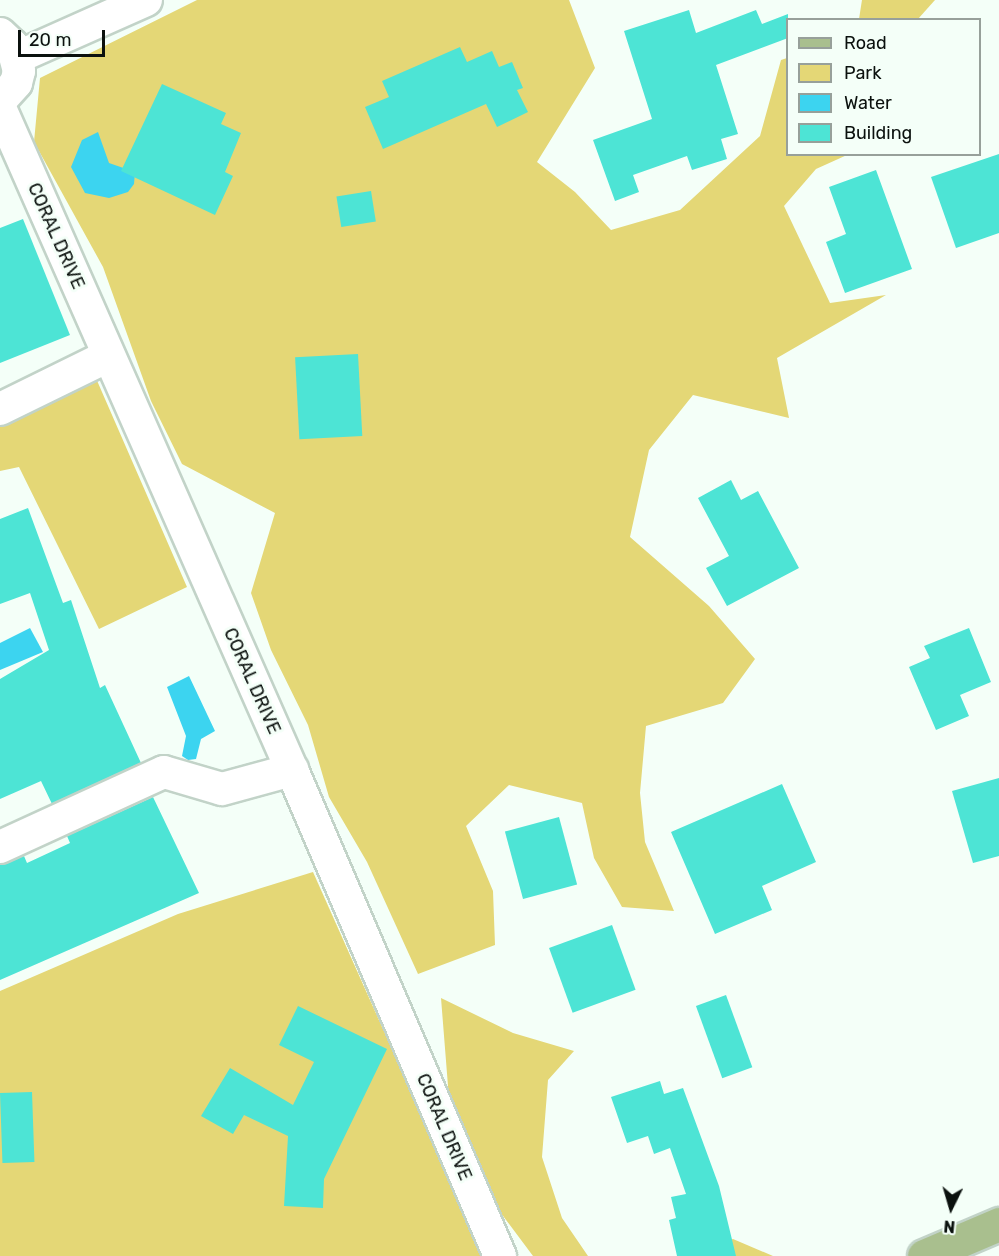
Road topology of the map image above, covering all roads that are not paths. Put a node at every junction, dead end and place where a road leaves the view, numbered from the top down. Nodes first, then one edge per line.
1 (146, 0) edge
2 (9, 46) edge
3 (0, 101) edge
4 (0, 108) edge
5 (108, 356) junction
6 (0, 409) edge
7 (292, 770) junction
8 (0, 847) edge
9 (999, 1224) edge
10 (500, 1256) edge
11 (924, 1256) edge

1 - 2 street
2 - 3 street
4 - 5 street, CORAL DRIVE
5 - 6 street
5 - 7 street, CORAL DRIVE
7 - 8 street
7 - 10 street, CORAL DRIVE
9 - 11 main road

